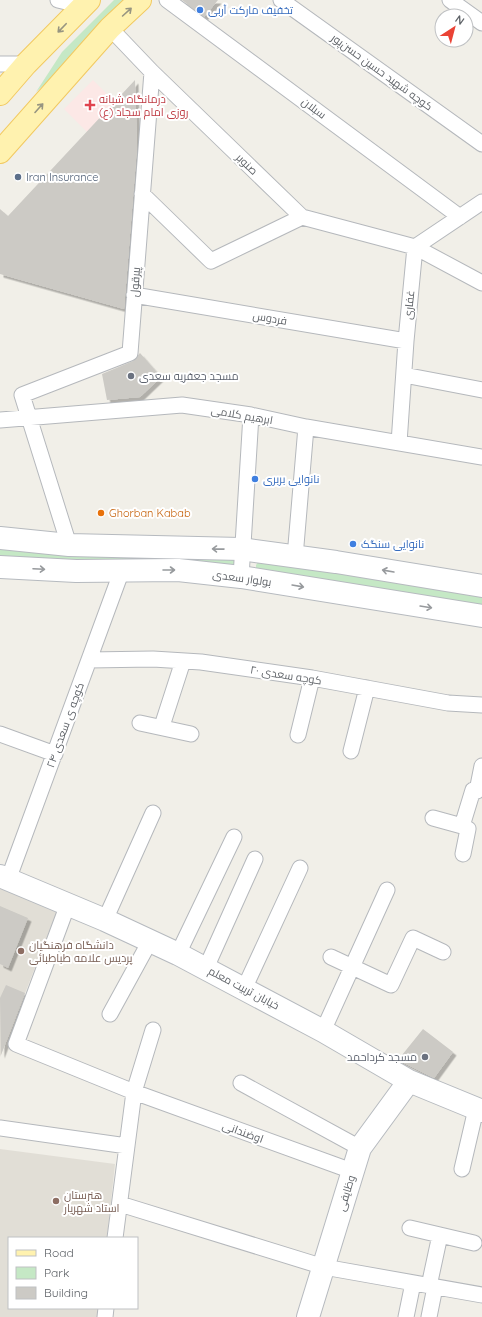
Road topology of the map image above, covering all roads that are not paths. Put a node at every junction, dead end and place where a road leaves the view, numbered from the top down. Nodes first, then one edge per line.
1 (58, 0) edge
2 (140, 0) edge
3 (167, 0) edge
4 (282, 0) edge
5 (450, 0) edge
6 (86, 3) edge
7 (482, 23) edge
8 (110, 28) junction
9 (0, 64) edge
10 (26, 64) junction
11 (152, 72) junction
12 (0, 94) edge
13 (482, 144) edge
14 (4, 145) edge
15 (142, 194) junction
16 (482, 202) edge
17 (302, 217) junction
18 (460, 217) junction
19 (415, 247) junction
20 (482, 283) edge
21 (134, 295) junction
22 (406, 341) junction
23 (404, 375) junction
24 (482, 390) edge
25 (251, 415) junction
26 (28, 418) junction
27 (0, 420) edge
28 (306, 427) junction
29 (399, 444) junction
30 (482, 458) edge
31 (0, 538) edge
32 (69, 545) junction
33 (241, 549) junction
34 (295, 556) junction
35 (0, 567) edge
36 (122, 570) junction
37 (241, 577) junction
38 (482, 586) edge
39 (482, 616) edge
40 (89, 660) junction
41 (183, 661) junction
42 (312, 678) junction
43 (367, 688) junction
44 (482, 705) edge
45 (140, 723) dead end
46 (162, 726) junction
47 (0, 734) edge
48 (191, 734) dead end
49 (298, 735) dead end
50 (351, 751) dead end
51 (54, 754) junction
52 (482, 766) edge
53 (480, 792) edge
54 (153, 813) dead end
55 (433, 818) dead end
56 (462, 826) junction
57 (234, 837) dead end
58 (463, 854) dead end
59 (255, 859) dead end
60 (300, 868) dead end
61 (4, 878) edge
62 (387, 890) dead end
63 (68, 904) junction
64 (105, 920) junction
65 (150, 941) junction
66 (443, 952) dead end
67 (178, 954) junction
68 (331, 957) dead end
69 (206, 968) junction
70 (352, 968) junction
71 (244, 989) junction
72 (110, 1014) dead end
73 (153, 1030) dead end
74 (323, 1032) junction
75 (409, 1080) junction
76 (241, 1083) dead end
77 (134, 1092) junction
78 (479, 1110) edge
79 (0, 1128) edge
80 (127, 1146) junction
81 (360, 1148) junction
82 (462, 1169) dead end
83 (352, 1171) junction
84 (120, 1204) junction
85 (410, 1228) dead end
86 (440, 1235) junction
87 (115, 1237) edge
88 (474, 1243) dead end
89 (324, 1267) junction
90 (413, 1283) junction
91 (432, 1286) junction
92 (482, 1295) edge
93 (308, 1317) edge
94 (406, 1317) edge
95 (429, 1317) edge

1 - 6 street
8 -> 2 main road
3 - 18 street, سبلان
4 - 13 street, کوچه شهید حسین حسن‌پور
5 - 7 street
6 -> 10 main road
8 - 11 street, صنوبر
14 -> 8 main road
9 - 10 street
10 - 12 main road
11 - 15 street, پیرقول
11 - 17 street, صنوبر
15 - 17 street
15 - 21 street, پیرقول
16 - 18 street
17 - 19 street, صنوبر
18 - 19 street
19 - 20 street, صنوبر
19 - 22 street, غفاری
21 - 22 street, فردوس
21 - 26 street, پیرقول
22 - 23 street, غفاری
23 - 24 street
23 - 29 street, غفاری
25 - 26 street, ابرهیم کلامی
25 - 28 street, ابرهیم کلامی
25 - 33 street
26 - 27 street, ابرهیم کلامی
26 - 32 street
28 - 29 street, ابرهیم کلامی
28 - 34 street
29 - 30 street, ابرهیم کلامی
31 - 32 main road
33 -> 32 main road
33 - 34 main road
33 - 37 street
38 -> 34 main road
35 -> 36 main road, بولوار سعدی
36 -> 37 main road, بولوار سعدی
36 - 40 street, کوچه ی سعدی ۲۴
37 -> 39 main road, بولوار سعدی
40 - 41 street, کوچه سعدی ۲۰
40 - 51 street, کوچه ی سعدی ۲۴
41 - 42 street, کوچه سعدی ۲۰
41 - 46 street
42 - 43 street, کوچه سعدی ۲۰
42 - 49 street
43 - 44 street, کوچه سعدی ۲۰
43 - 50 street
45 - 46 street
46 - 48 street
47 - 51 street
51 - 61 street, کوچه ی سعدی ۲۴
52 - 53 street
53 - 56 street
54 - 64 street
55 - 56 street
56 - 58 street
57 - 67 street
59 - 69 street
60 - 71 street
61 - 63 main road, خیابان تربیت معلم
62 - 70 street
63 - 64 main road, خیابان تربیت معلم
63 - 77 street, اوضندانی
64 - 65 main road, خیابان تربیت معلم
65 - 67 main road, خیابان تربیت معلم
65 - 72 street
66 - 70 street
67 - 69 main road, خیابان تربیت معلم
68 - 70 street
69 - 71 main road, خیابان تربیت معلم
70 - 74 street
71 - 74 main road, خیابان تربیت معلم
73 - 77 street
74 - 75 main road, خیابان تربیت معلم
75 - 78 main road, خیابان تربیت معلم
75 - 81 main road, وظایفی
76 - 81 street
77 - 80 street
77 - 83 street, اوضندانی
78 - 82 street
79 - 80 street
80 - 84 street
81 - 83 main road, وظایفی
83 - 89 main road, وظایفی
84 - 87 street
84 - 89 street
85 - 86 street
86 - 88 street
86 - 91 street
89 - 90 street
89 - 93 main road, وظایفی
90 - 91 street
90 - 94 street
91 - 92 street
91 - 95 street

